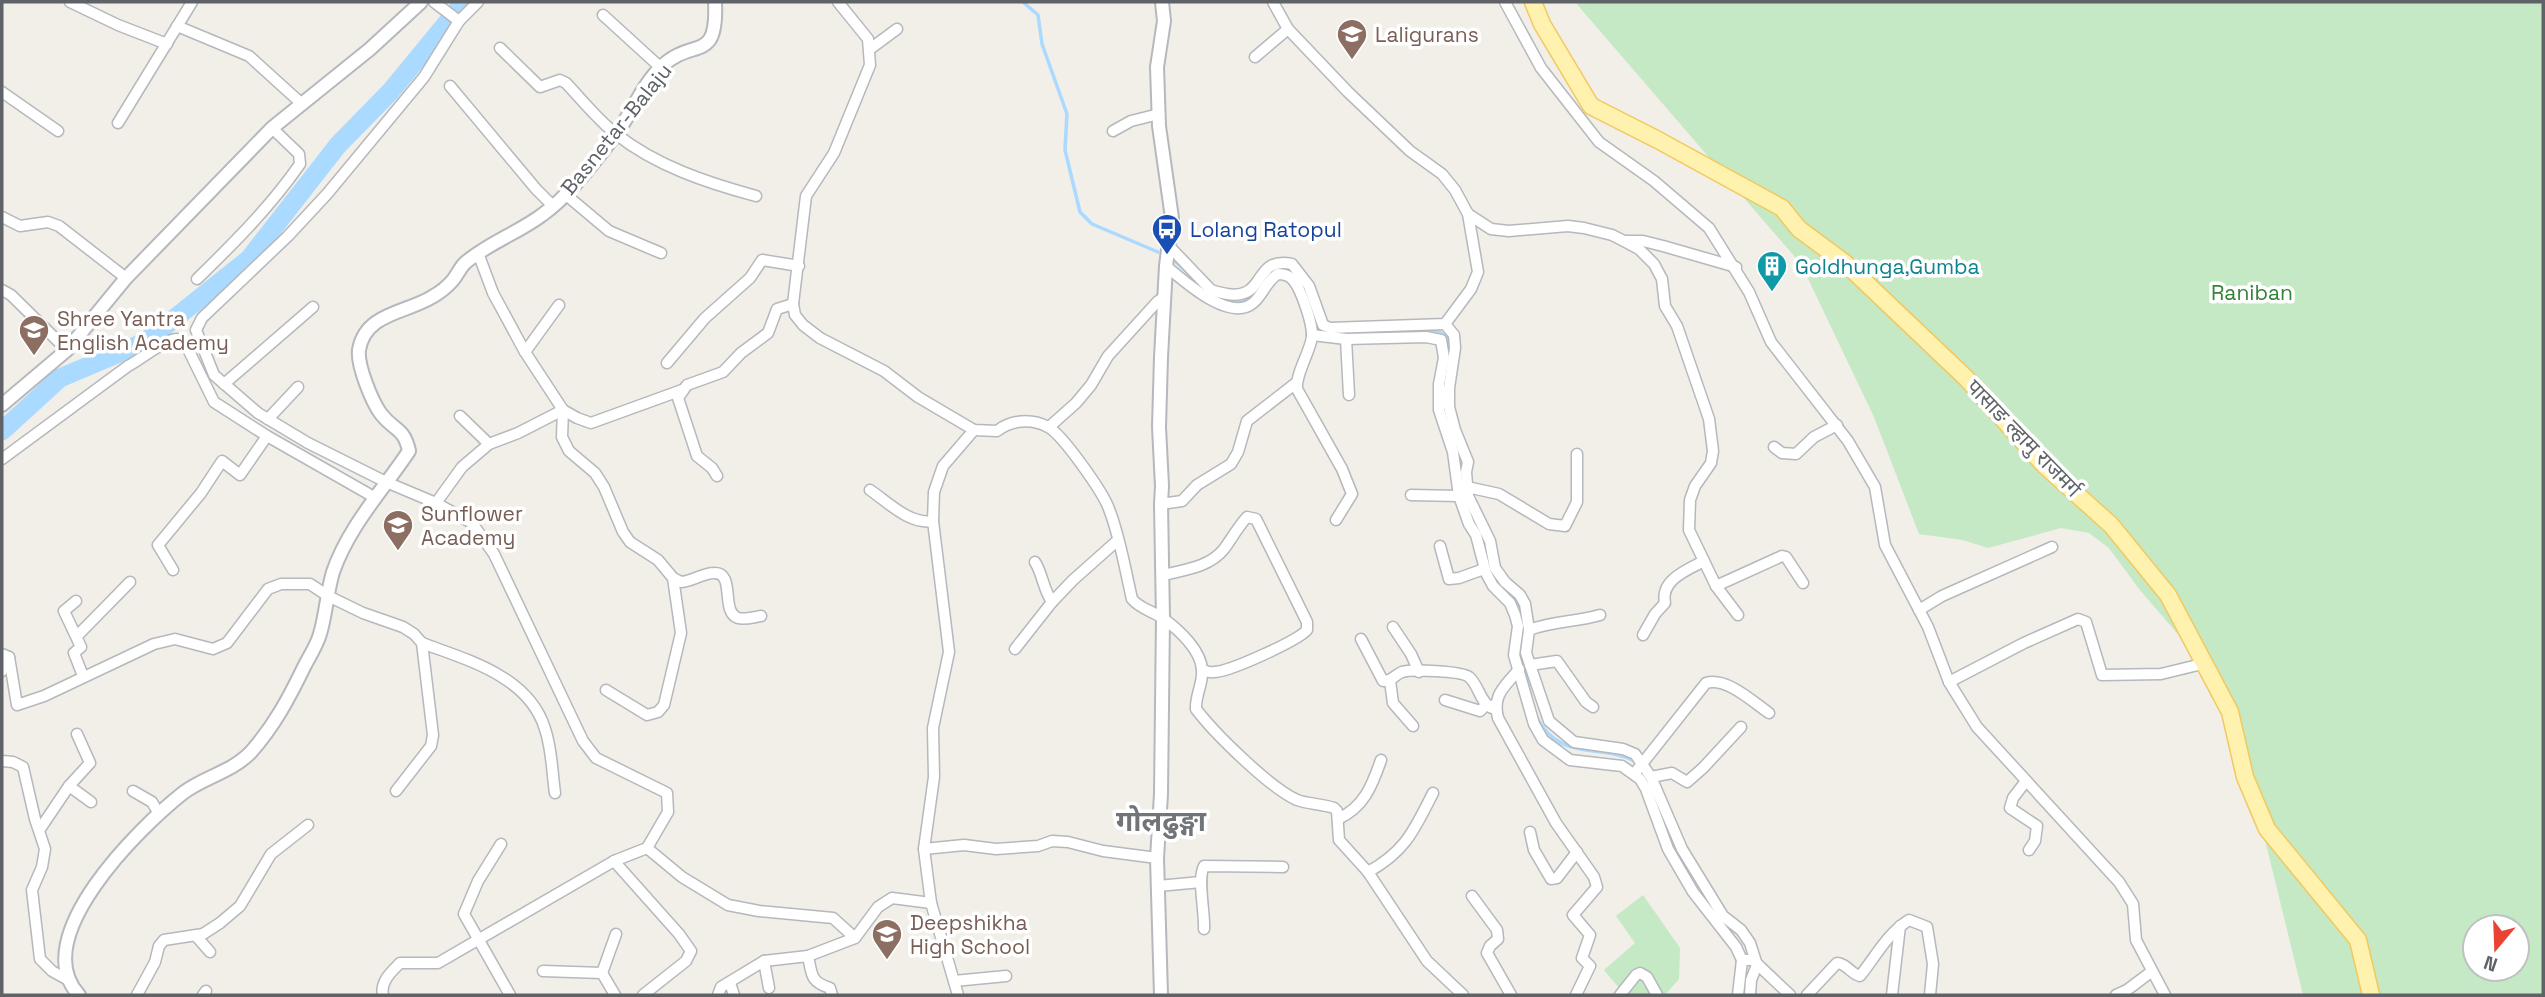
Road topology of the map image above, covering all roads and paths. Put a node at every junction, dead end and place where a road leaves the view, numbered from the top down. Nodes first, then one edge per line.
1 (70, 2) edge
2 (192, 2) edge
3 (421, 2) edge
4 (478, 2) edge
5 (715, 2) edge
6 (838, 2) edge
7 (1163, 2) edge
8 (1273, 2) edge
9 (1505, 2) edge
10 (1533, 2) edge
11 (438, 5) edge
12 (603, 15) dead end
13 (457, 19) junction
14 (177, 26) junction
15 (897, 29) dead end
16 (1288, 29) junction
17 (167, 44) junction
18 (500, 48) dead end
19 (870, 49) junction
20 (1255, 57) dead end
21 (660, 67) junction
22 (450, 86) dead end
23 (2, 92) edge
24 (302, 104) junction
25 (1159, 114) junction
26 (118, 123) dead end
27 (272, 128) junction
28 (58, 131) dead end
29 (1112, 131) dead end
30 (616, 134) junction
31 (565, 194) junction
32 (756, 196) dead end
33 (553, 206) junction
34 (1468, 214) junction
35 (2, 217) edge
36 (1624, 241) junction
37 (1168, 245) junction
38 (478, 253) junction
39 (662, 253) dead end
40 (1166, 265) junction
41 (799, 266) junction
42 (1736, 267) junction
43 (126, 278) junction
44 (197, 279) dead end
45 (2, 290) edge
46 (1164, 298) junction
47 (793, 304) junction
48 (559, 305) dead end
49 (313, 307) dead end
50 (1445, 324) junction
51 (1312, 335) junction
52 (1346, 339) junction
53 (67, 350) junction
54 (525, 352) junction
55 (667, 363) dead end
56 (1296, 383) junction
57 (224, 384) junction
58 (298, 387) dead end
59 (682, 390) junction
60 (1349, 395) dead end
61 (2, 405) edge
62 (563, 410) junction
63 (258, 413) junction
64 (460, 416) dead end
65 (268, 419) junction
66 (251, 424) junction
67 (1837, 425) junction
68 (1049, 427) junction
69 (974, 430) junction
70 (267, 436) junction
71 (489, 444) junction
72 (1774, 447) dead end
73 (1577, 454) dead end
74 (2, 458) edge
75 (717, 476) dead end
76 (386, 482) junction
77 (1467, 487) junction
78 (870, 490) dead end
79 (1411, 495) dead end
80 (1459, 496) junction
81 (374, 497) junction
82 (436, 503) junction
83 (1161, 504) junction
84 (1336, 520) dead end
85 (933, 521) junction
86 (1118, 540) junction
87 (1440, 546) dead end
88 (2052, 547) dead end
89 (1704, 561) junction
90 (1035, 562) dead end
91 (173, 570) dead end
92 (1489, 570) junction
93 (1163, 575) junction
94 (673, 578) junction
95 (130, 582) dead end
96 (1803, 583) dead end
97 (1716, 586) junction
98 (328, 596) junction
99 (76, 601) dead end
100 (1052, 602) junction
101 (1919, 610) junction
102 (1600, 615) dead end
103 (1738, 615) dead end
104 (761, 616) dead end
105 (1163, 618) junction
106 (1393, 626) dead end
107 (1529, 630) junction
108 (1643, 635) dead end
109 (77, 636) junction
110 (1361, 639) dead end
111 (422, 643) junction
112 (1015, 649) dead end
113 (5, 655) edge
114 (2206, 663) junction
115 (1203, 670) junction
116 (2, 671) edge
117 (1419, 672) junction
118 (1526, 672) junction
119 (83, 677) junction
120 (1390, 681) junction
121 (1950, 682) junction
122 (606, 690) dead end
123 (1445, 700) dead end
124 (1490, 705) junction
125 (1593, 707) dead end
126 (1769, 713) dead end
127 (1413, 726) dead end
128 (1741, 727) dead end
129 (77, 734) dead end
130 (1381, 760) dead end
131 (2, 761) edge
132 (1638, 767) junction
133 (1651, 777) junction
134 (2026, 782) junction
135 (69, 786) junction
136 (133, 791) dead end
137 (396, 791) dead end
138 (555, 793) dead end
139 (1433, 793) dead end
140 (91, 802) dead end
141 (159, 814) junction
142 (1338, 819) junction
143 (308, 825) dead end
144 (40, 829) junction
145 (1530, 832) dead end
146 (501, 844) dead end
147 (648, 848) junction
148 (924, 849) junction
149 (2029, 850) dead end
150 (1577, 852) junction
151 (1157, 858) junction
152 (614, 861) junction
153 (1283, 867) dead end
154 (1368, 872) junction
155 (1201, 882) junction
156 (1158, 886) junction
157 (1472, 896) dead end
158 (931, 903) junction
159 (1900, 926) junction
160 (1204, 929) dead end
161 (616, 934) dead end
162 (196, 936) junction
163 (855, 938) junction
164 (477, 940) junction
165 (210, 953) dead end
166 (808, 956) junction
167 (764, 961) junction
168 (1749, 961) junction
169 (542, 971) dead end
170 (2151, 972) junction
171 (602, 973) junction
172 (1006, 976) dead end
173 (70, 981) junction
174 (954, 981) junction
175 (730, 983) junction
176 (769, 988) dead end
177 (79, 995) edge
178 (137, 995) edge
179 (383, 995) edge
180 (510, 995) edge
181 (615, 995) edge
182 (643, 995) edge
183 (718, 995) edge
184 (734, 995) edge
185 (832, 995) edge
186 (958, 995) edge
187 (1161, 995) edge
188 (1463, 995) edge
189 (1511, 995) edge
190 (1576, 995) edge
191 (1620, 995) edge
192 (1657, 995) edge
193 (1738, 995) edge
194 (1750, 995) edge
195 (1790, 995) edge
196 (1807, 995) edge
197 (1892, 995) edge
198 (1930, 995) edge
199 (2116, 995) edge
200 (2165, 995) edge
201 (2371, 995) edge

1 - 17 street
2 - 14 street
3 - 24 street
4 - 13 street
5 - 21 street, Basnetar-Balaju
6 - 19 street
7 - 25 street
8 - 16 street
9 - 42 street
10 - 114 main road, पासाङ ल्हामु राजमर्ग
11 - 13 street
12 - 21 street
13 - 57 street
14 - 17 street
14 - 24 street
15 - 19 street
16 - 20 street
16 - 34 street
17 - 26 street
18 - 30 street
19 - 41 street
21 - 30 street, Basnetar-Balaju
22 - 33 street
23 - 28 street
24 - 27 street
25 - 29 street
25 - 37 street
27 - 43 street
27 - 44 street
30 - 31 street, Basnetar-Balaju
30 - 32 street
31 - 33 street, Basnetar-Balaju
31 - 39 street
33 - 38 street, Basnetar-Balaju
34 - 36 street
34 - 50 street
35 - 43 street
36 - 42 street
36 - 89 street
37 - 40 street
37 - 50 street
38 - 54 street
38 - 76 street, Basnetar-Balaju
40 - 46 street
40 - 51 street
41 - 47 street
41 - 55 street
42 - 67 street
43 - 53 street
45 - 53 street
46 - 68 street
46 - 83 street
47 - 59 street
47 - 69 street
48 - 54 street
49 - 57 street
50 - 77 street
51 - 52 street
51 - 56 street
52 - 60 street
52 - 80 street
53 - 61 street
54 - 62 street
56 - 83 street
56 - 84 street
57 - 63 street
58 - 65 street
59 - 62 street
59 - 75 street
62 - 71 street
62 - 94 street
63 - 65 street
63 - 66 street
64 - 71 street
65 - 76 street
66 - 70 street
66 - 74 street
67 - 72 street
67 - 101 street
68 - 69 street
68 - 86 street
69 - 85 street
70 - 81 street
70 - 91 street
71 - 82 street
73 - 77 street
76 - 81 street, Basnetar-Balaju
76 - 82 street
77 - 92 street
78 - 85 street
79 - 80 street
80 - 92 street
81 - 98 street, Basnetar-Balaju
82 - 147 street
83 - 93 street
85 - 148 street
86 - 100 street
86 - 105 street
87 - 92 street
88 - 101 street
89 - 97 street
89 - 108 street
90 - 100 street
92 - 107 street
92 - 118 street
93 - 105 street
93 - 115 street
94 - 104 street
94 - 122 street
95 - 109 street
96 - 97 street
97 - 103 street
98 - 111 street
98 - 119 street
98 - 141 street, Basnetar-Balaju
99 - 109 street
100 - 112 street
101 - 121 street
102 - 107 street
105 - 115 street
105 - 151 street
106 - 117 street
107 - 118 street
109 - 119 street
110 - 120 street
111 - 137 street
111 - 138 street
113 - 116 street
113 - 119 street
114 - 121 street
114 - 201 main road, पासाङ ल्हामु राजमर्ग
115 - 142 street
117 - 120 street
117 - 124 street
118 - 124 street
118 - 125 street
118 - 132 street
118 - 132 street
120 - 127 street
121 - 134 street
123 - 124 street
124 - 150 street
126 - 132 street
128 - 133 street
129 - 135 street
130 - 142 street
131 - 144 street
132 - 133 street
132 - 168 street
133 - 168 street
134 - 149 street
134 - 170 street
135 - 140 street
135 - 144 street
136 - 141 street
139 - 154 street
141 - 173 street, Basnetar-Balaju
142 - 154 street
143 - 162 street
144 - 173 street
145 - 150 street
146 - 164 street
147 - 152 street
147 - 163 street
148 - 151 street
148 - 158 street
150 - 190 street
151 - 156 street
152 - 164 street
152 - 182 street
153 - 155 street
154 - 188 street
155 - 156 street
155 - 160 street
156 - 187 street
157 - 189 street
158 - 163 street
158 - 174 street
159 - 196 street
159 - 197 street
159 - 198 street
161 - 171 street
162 - 165 street
162 - 178 street
163 - 166 street
164 - 179 street
164 - 180 street
166 - 167 street
166 - 185 street
167 - 175 street
167 - 176 street
168 - 193 street
168 - 194 street
168 - 195 street
169 - 171 street
170 - 199 street
170 - 200 street
171 - 181 street
172 - 174 street
173 - 177 street, Basnetar-Balaju
174 - 186 street
175 - 183 street
175 - 184 street
191 - 192 street

